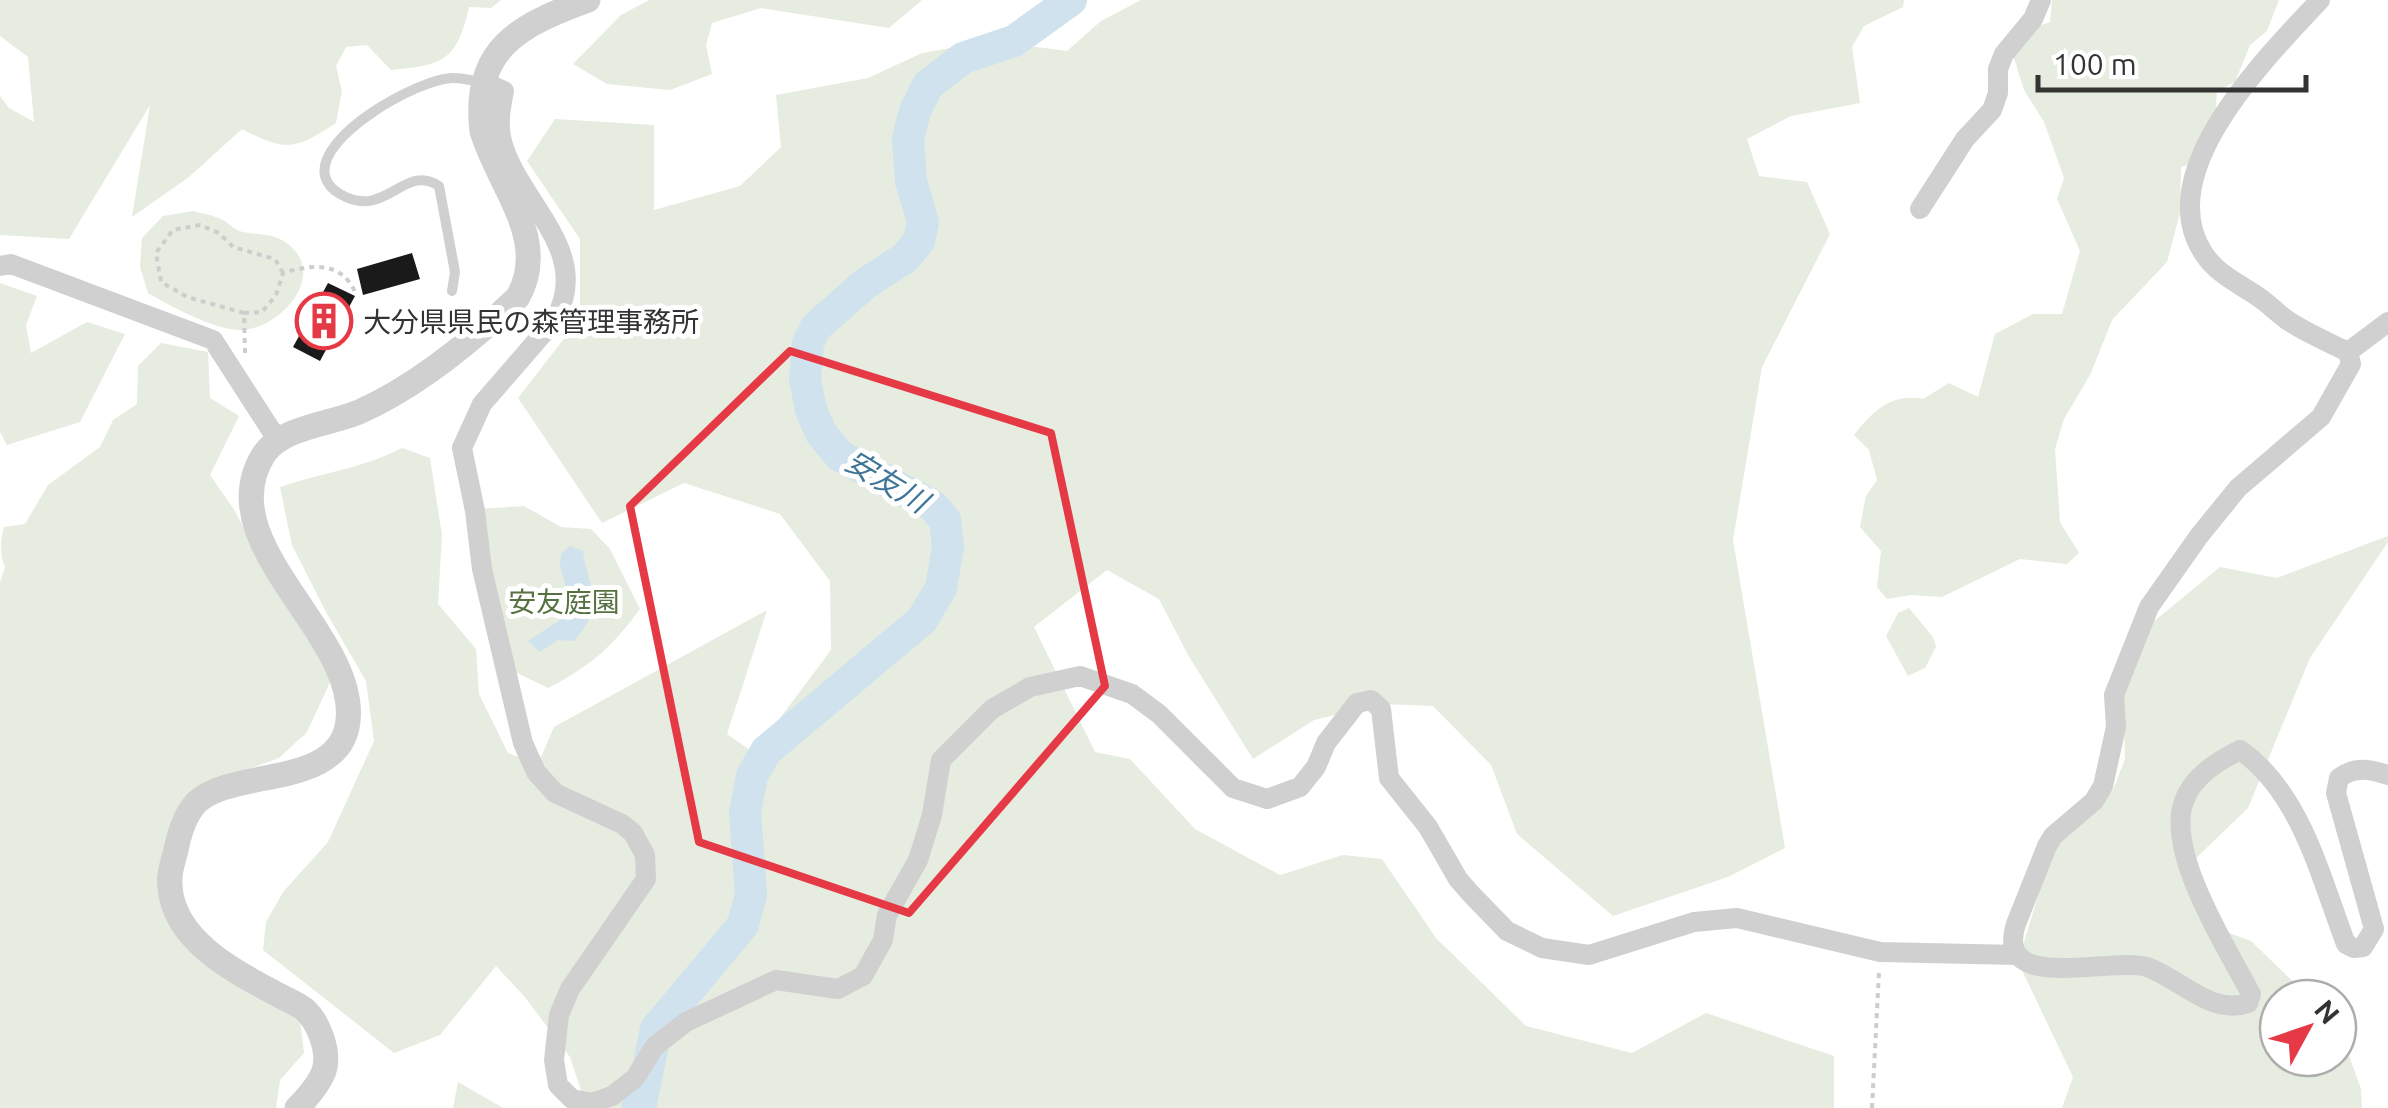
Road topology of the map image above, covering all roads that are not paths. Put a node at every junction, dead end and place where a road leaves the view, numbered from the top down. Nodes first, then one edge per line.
1 (588, 0) edge
2 (2040, 0) edge
3 (2320, 0) edge
4 (551, 7) edge
5 (483, 82) junction
6 (1920, 209) dead end
7 (0, 266) edge
8 (452, 291) dead end
9 (2388, 322) edge
10 (2348, 352) junction
11 (282, 438) junction
12 (2388, 775) edge
13 (2017, 955) junction
14 (297, 1108) edge

1 - 4 street
2 - 6 street
3 - 10 street
4 - 5 street
5 - 8 lane
5 - 11 street
5 - 13 street
7 - 11 street
9 - 10 street
10 - 13 street
11 - 14 street
12 - 13 street

